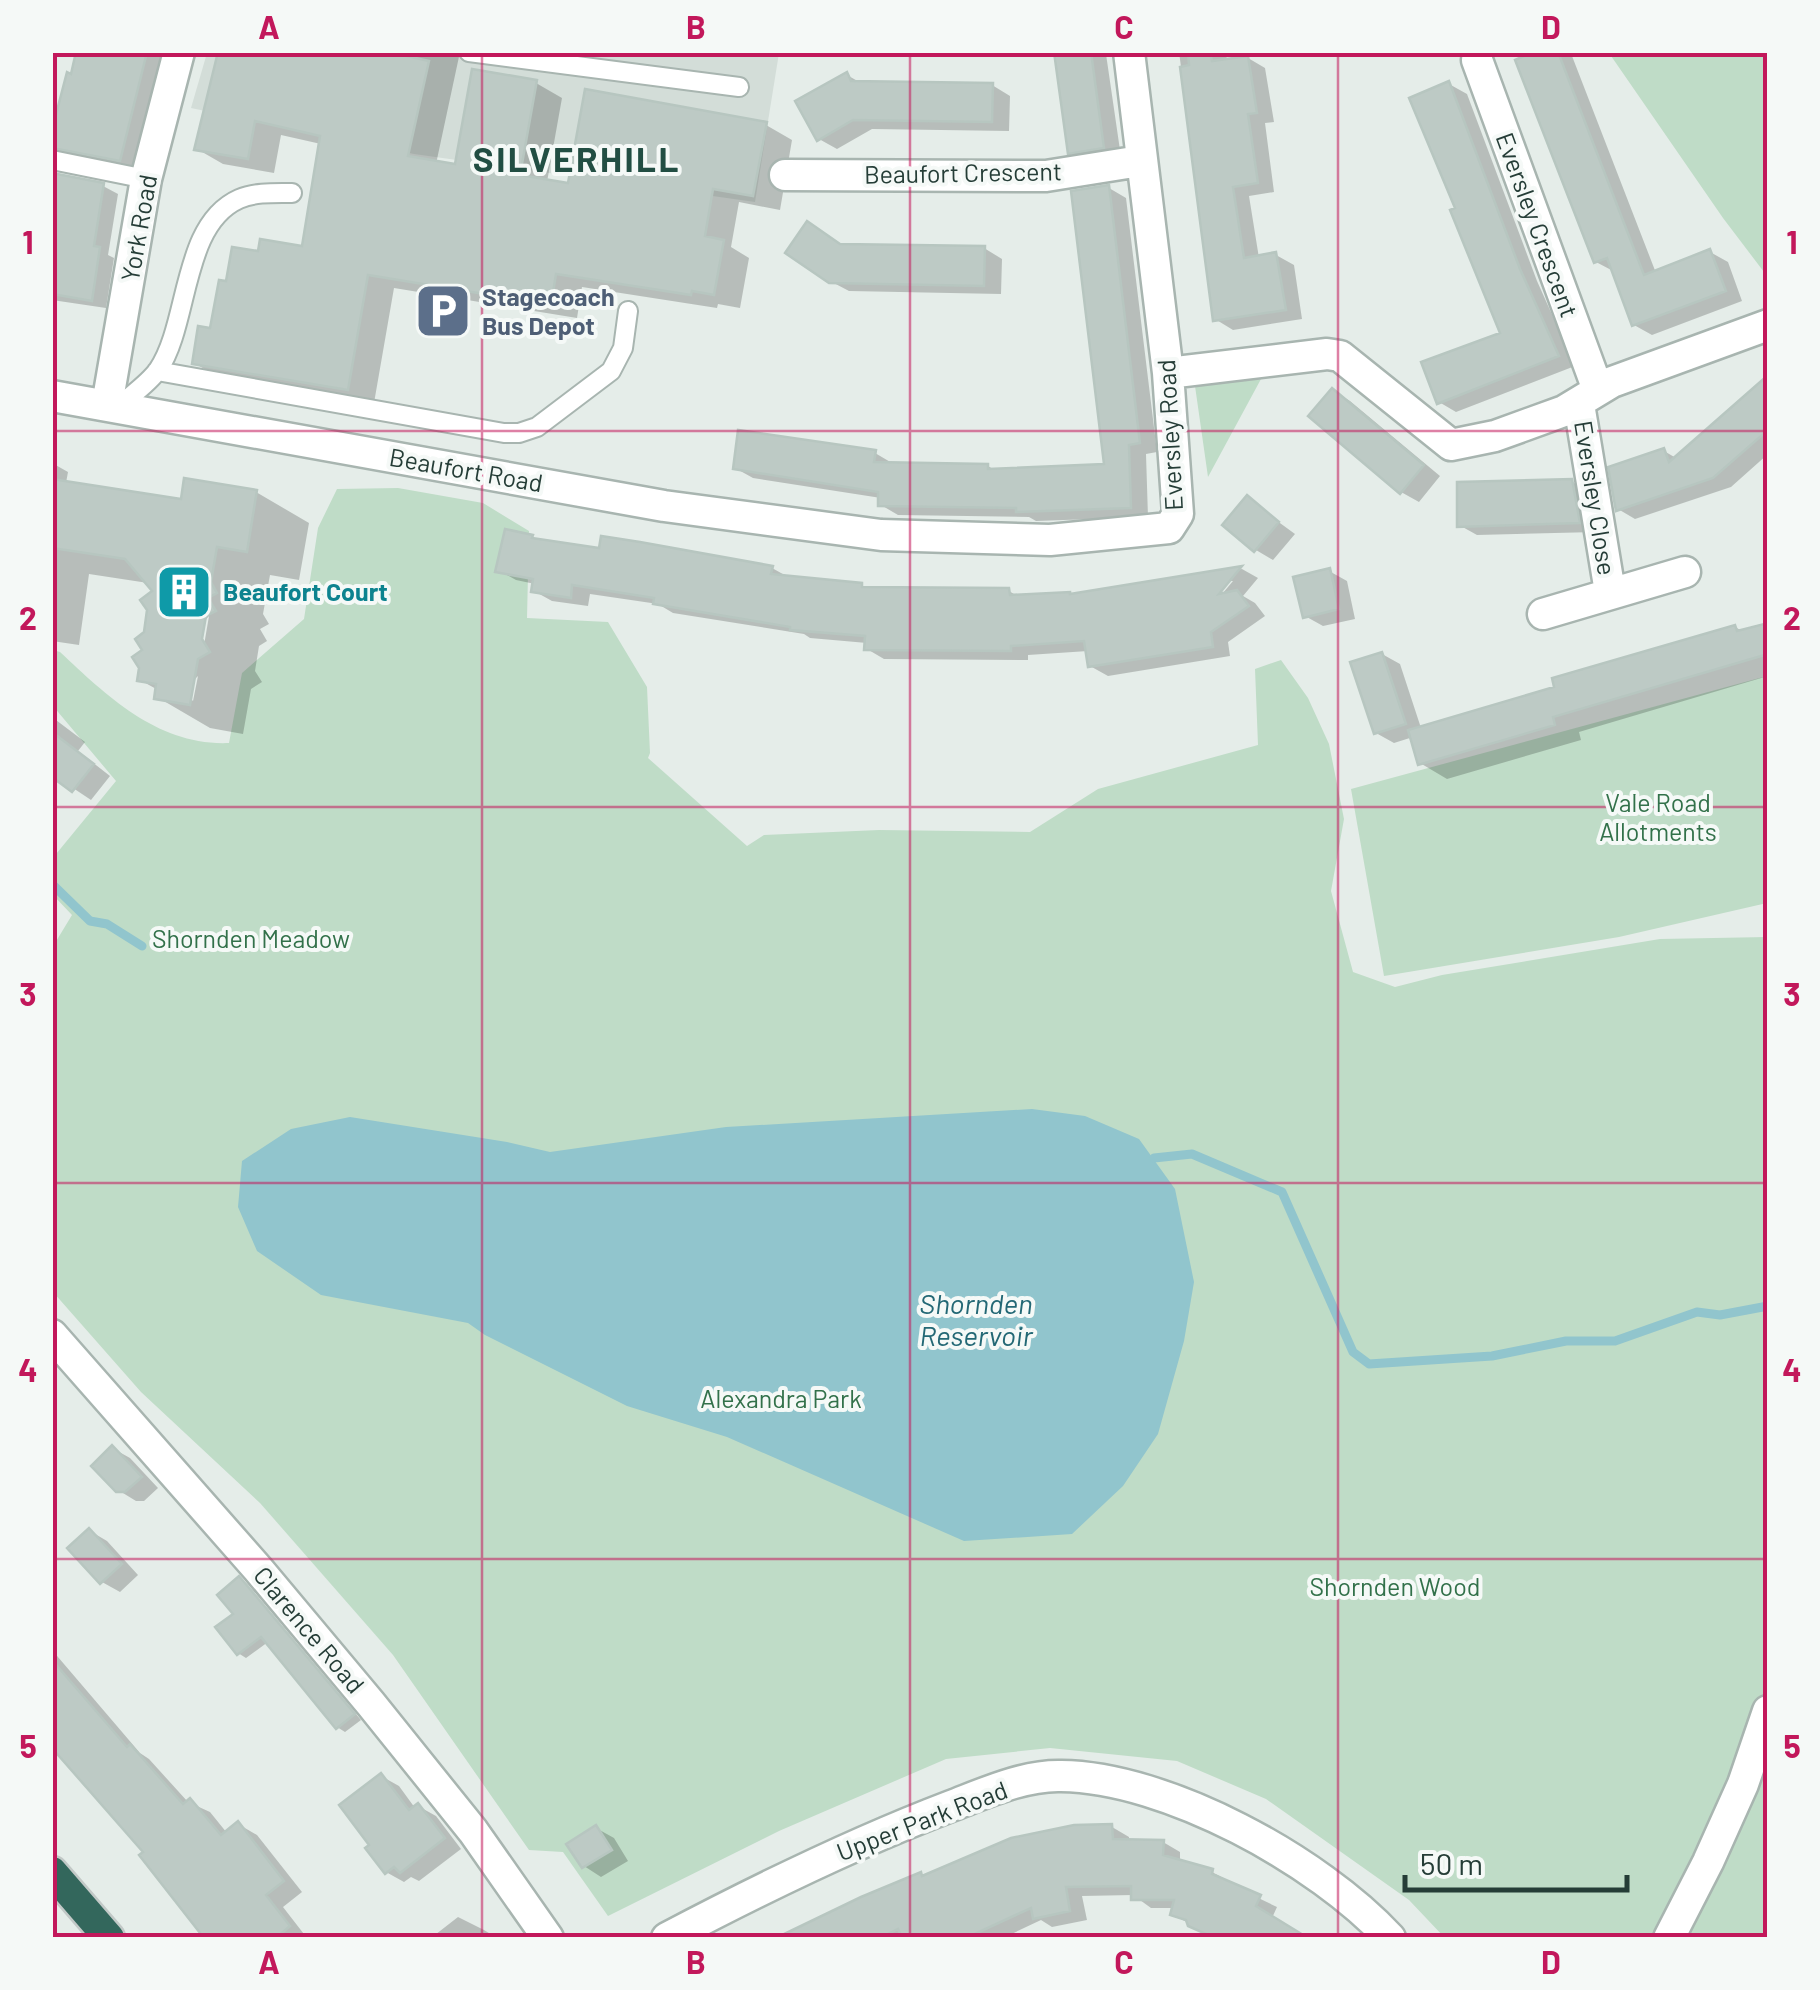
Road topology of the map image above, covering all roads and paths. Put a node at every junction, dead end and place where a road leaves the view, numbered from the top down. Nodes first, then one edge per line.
1 (178, 52) edge
2 (468, 52) edge
3 (1129, 52) edge
4 (1477, 60) dead end
5 (738, 87) dead end
6 (52, 160) edge
7 (1140, 161) junction
8 (784, 175) dead end
9 (146, 179) junction
10 (292, 193) dead end
11 (628, 310) dead end
12 (1768, 325) edge
13 (157, 371) junction
14 (1168, 373) junction
15 (52, 396) edge
16 (1589, 397) junction
17 (113, 406) junction
18 (881, 535) joint
19 (1685, 572) dead end
20 (1610, 592) junction
21 (1543, 614) dead end
22 (52, 1335) edge
23 (1768, 1711) edge
24 (52, 1872) edge
25 (109, 1938) edge
26 (548, 1938) edge
27 (667, 1938) edge
28 (1390, 1938) edge
29 (1669, 1938) edge

1 - 9 street, York Road
2 - 5 lane
3 - 7 street, Eversley Road
4 - 16 street, Eversley Crescent
6 - 9 lane
7 - 8 street, Beaufort Crescent
7 - 14 street, Eversley Road
9 - 17 street, York Road
10 - 13 lane
11 - 13 lane
12 - 16 street
13 - 17 lane
14 - 16 street
14 - 18 street, Eversley Road
15 - 17 street, Beaufort Road
16 - 20 street, Eversley Close
17 - 18 street, Beaufort Road
19 - 20 street, Eversley Close
20 - 21 street, Eversley Close
22 - 26 street, Clarence Road
23 - 29 street
24 - 25 highway
27 - 28 street, Upper Park Road

